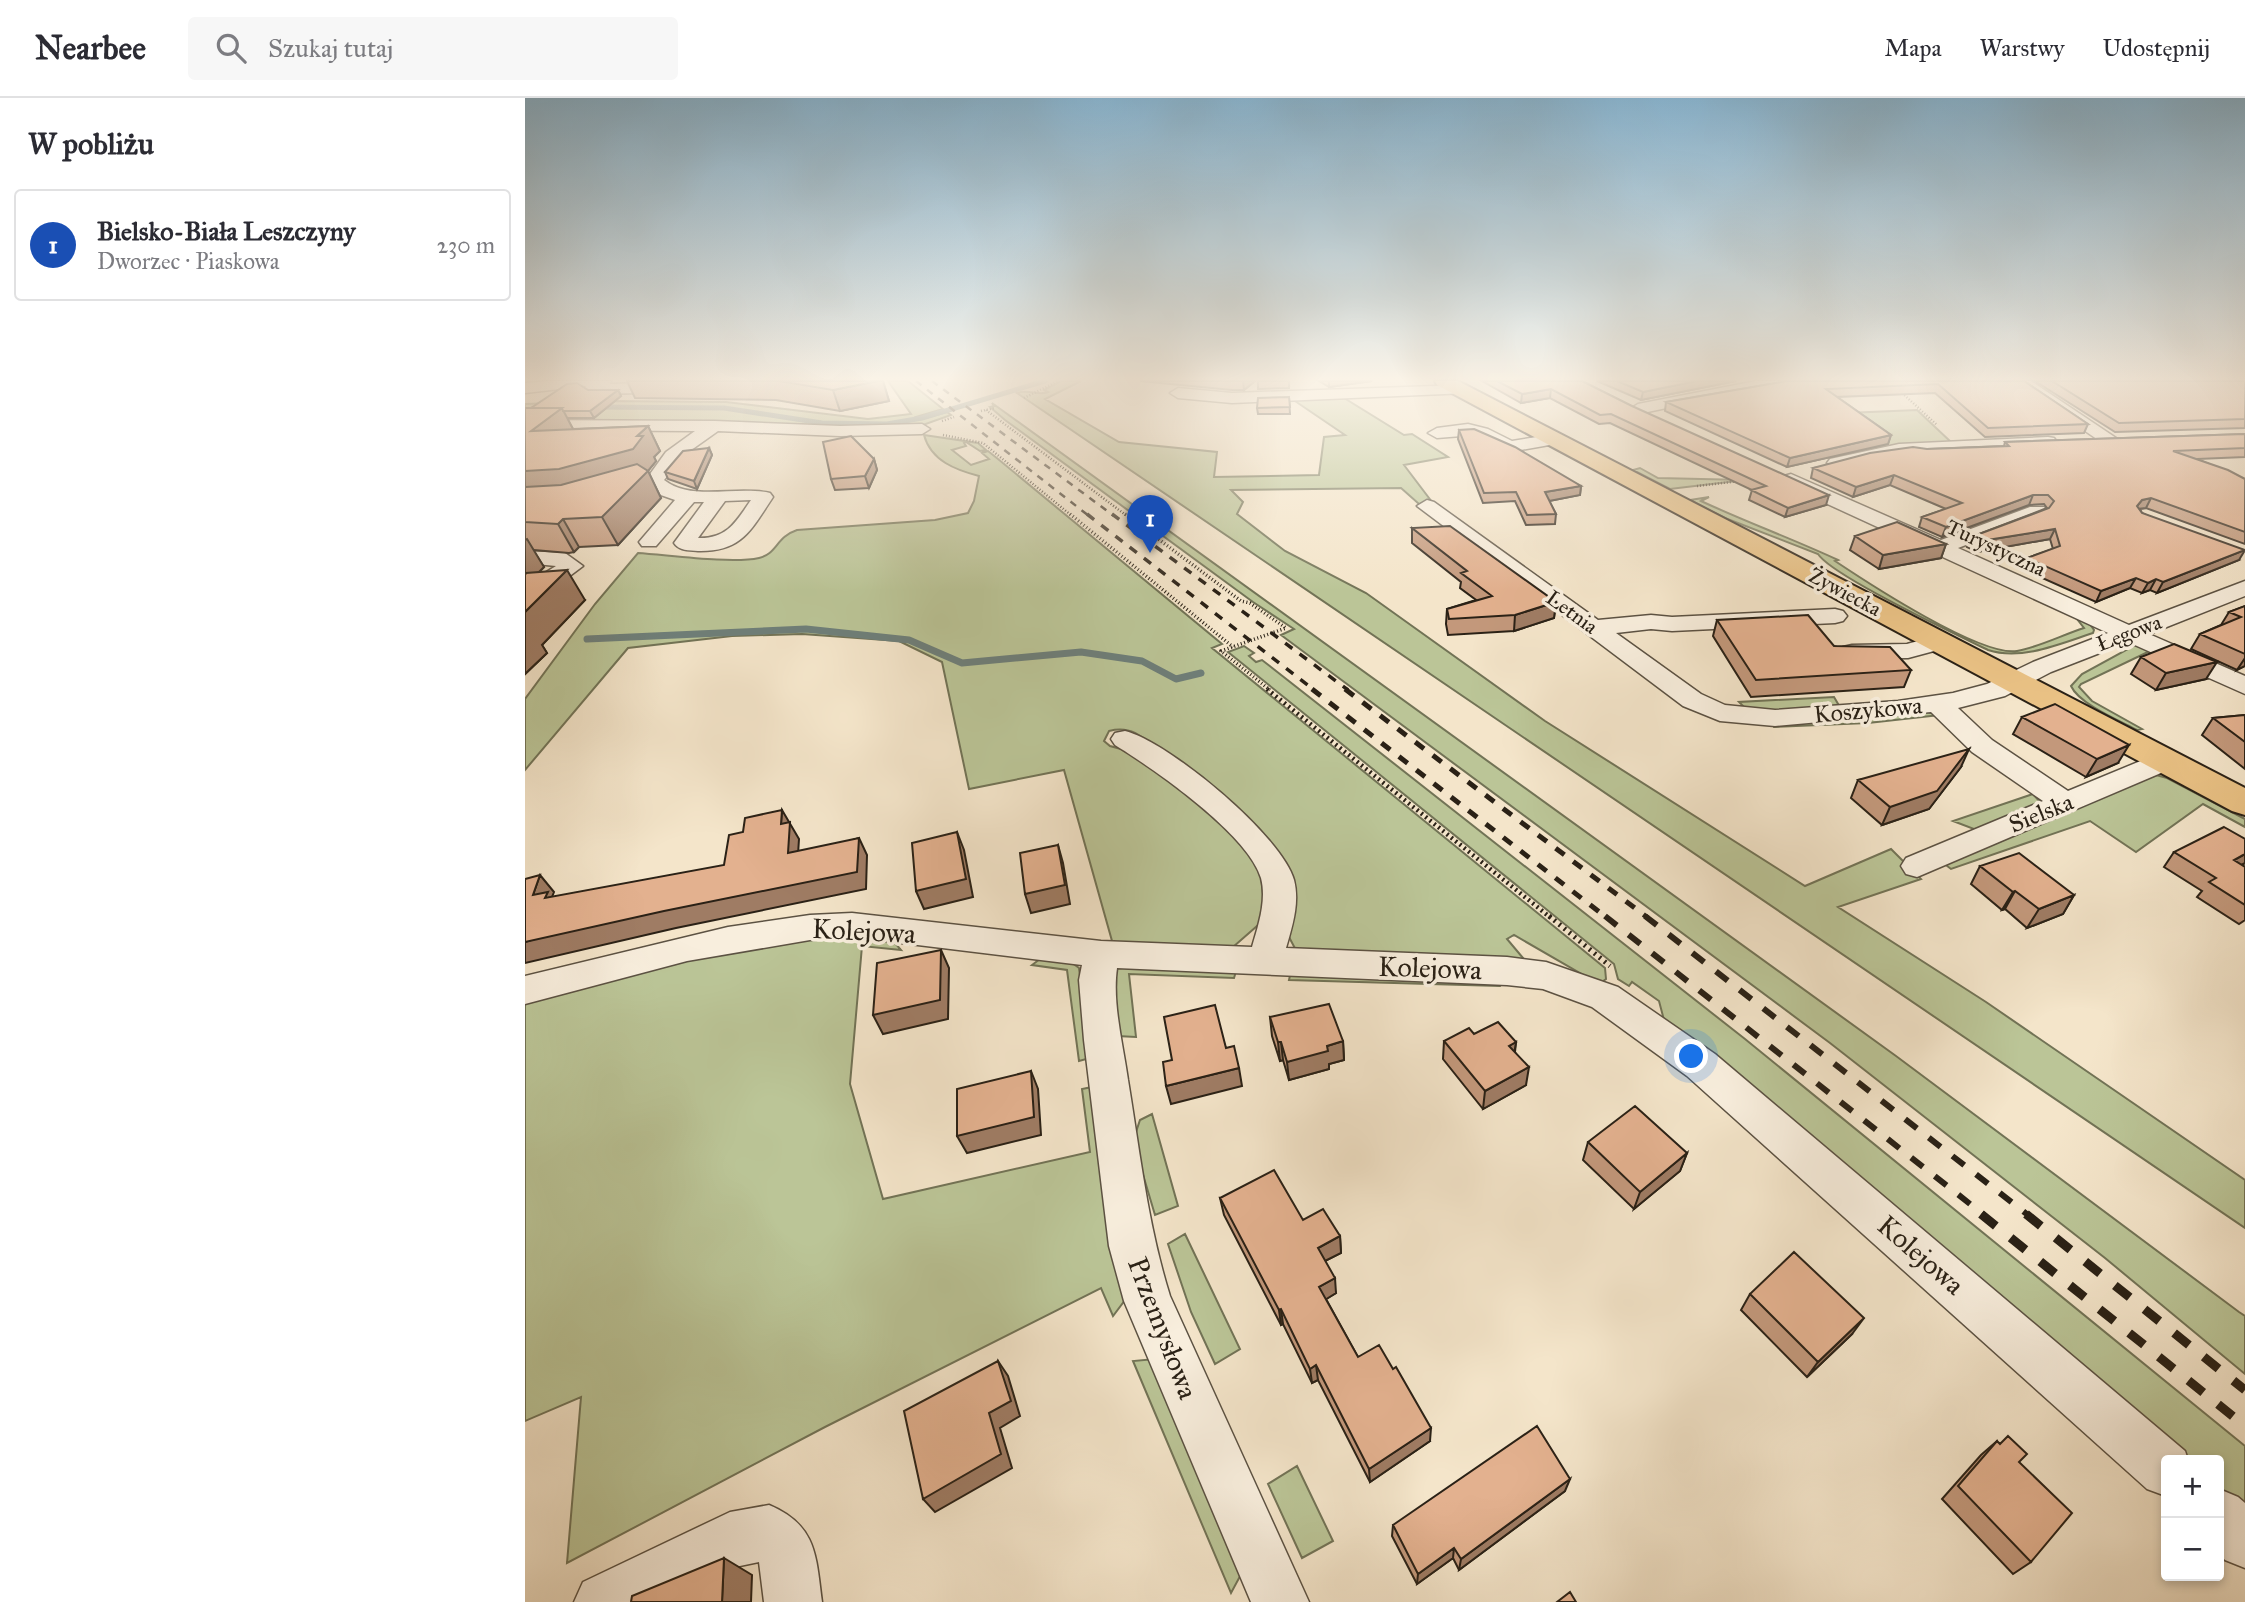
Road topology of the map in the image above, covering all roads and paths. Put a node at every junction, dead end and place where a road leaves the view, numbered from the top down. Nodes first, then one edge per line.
1 (678, 451) edge
2 (993, 451) edge
3 (1041, 451) edge
4 (1578, 451) edge
5 (1881, 451) edge
6 (1778, 474) junction
7 (1693, 487) dead end
8 (689, 496) junction
9 (717, 498) dead end
10 (1427, 506) dead end
11 (2037, 511) edge
12 (649, 541) dead end
13 (1939, 548) junction
14 (525, 557) edge
15 (2245, 588) edge
16 (525, 606) edge
17 (1835, 616) dead end
18 (1593, 628) junction
19 (2128, 634) junction
20 (1823, 639) edge
21 (1940, 642) junction
22 (1233, 647) junction
23 (2013, 681) junction
24 (2245, 686) edge
25 (1938, 704) junction
26 (1720, 713) joint
27 (1125, 738) dead end
28 (2165, 761) junction
29 (2066, 803) junction
30 (2245, 803) edge
31 (1917, 866) dead end
32 (1101, 954) junction
33 (1265, 961) junction
34 (525, 990) edge
35 (1605, 997) junction
36 (2161, 1466) edge
37 (2220, 1518) edge
38 (2245, 1540) edge
39 (603, 1602) edge
40 (793, 1602) edge
41 (1280, 1602) edge

1 - 8 street
2 - 22 path
3 - 22 path
4 - 21 main road, Żywiecka
5 - 6 street
6 - 7 path
6 - 13 street, Turystyczna
8 - 9 street
8 - 12 street
10 - 18 street, Letnia
11 - 13 street
13 - 19 street, Turystyczna
14 - 16 street
15 - 19 street, Łęgowa
17 - 18 street
18 - 26 street, Letnia
19 - 23 street, Łęgowa
19 - 24 street, Turystyczna
20 - 21 street
21 - 23 main road, Żywiecka
22 - 35 path
23 - 25 street, Koszykowa
23 - 28 main road, Żywiecka
25 - 26 street, Koszykowa
25 - 29 street
27 - 33 street
28 - 29 street, Sielska
28 - 30 main road, Żywiecka
29 - 31 street, Sielska
32 - 33 street, Kolejowa
32 - 34 street, Kolejowa
32 - 41 street, Przemysłowa
33 - 35 street, Kolejowa
35 - 36 street, Kolejowa
37 - 38 street
39 - 40 street

